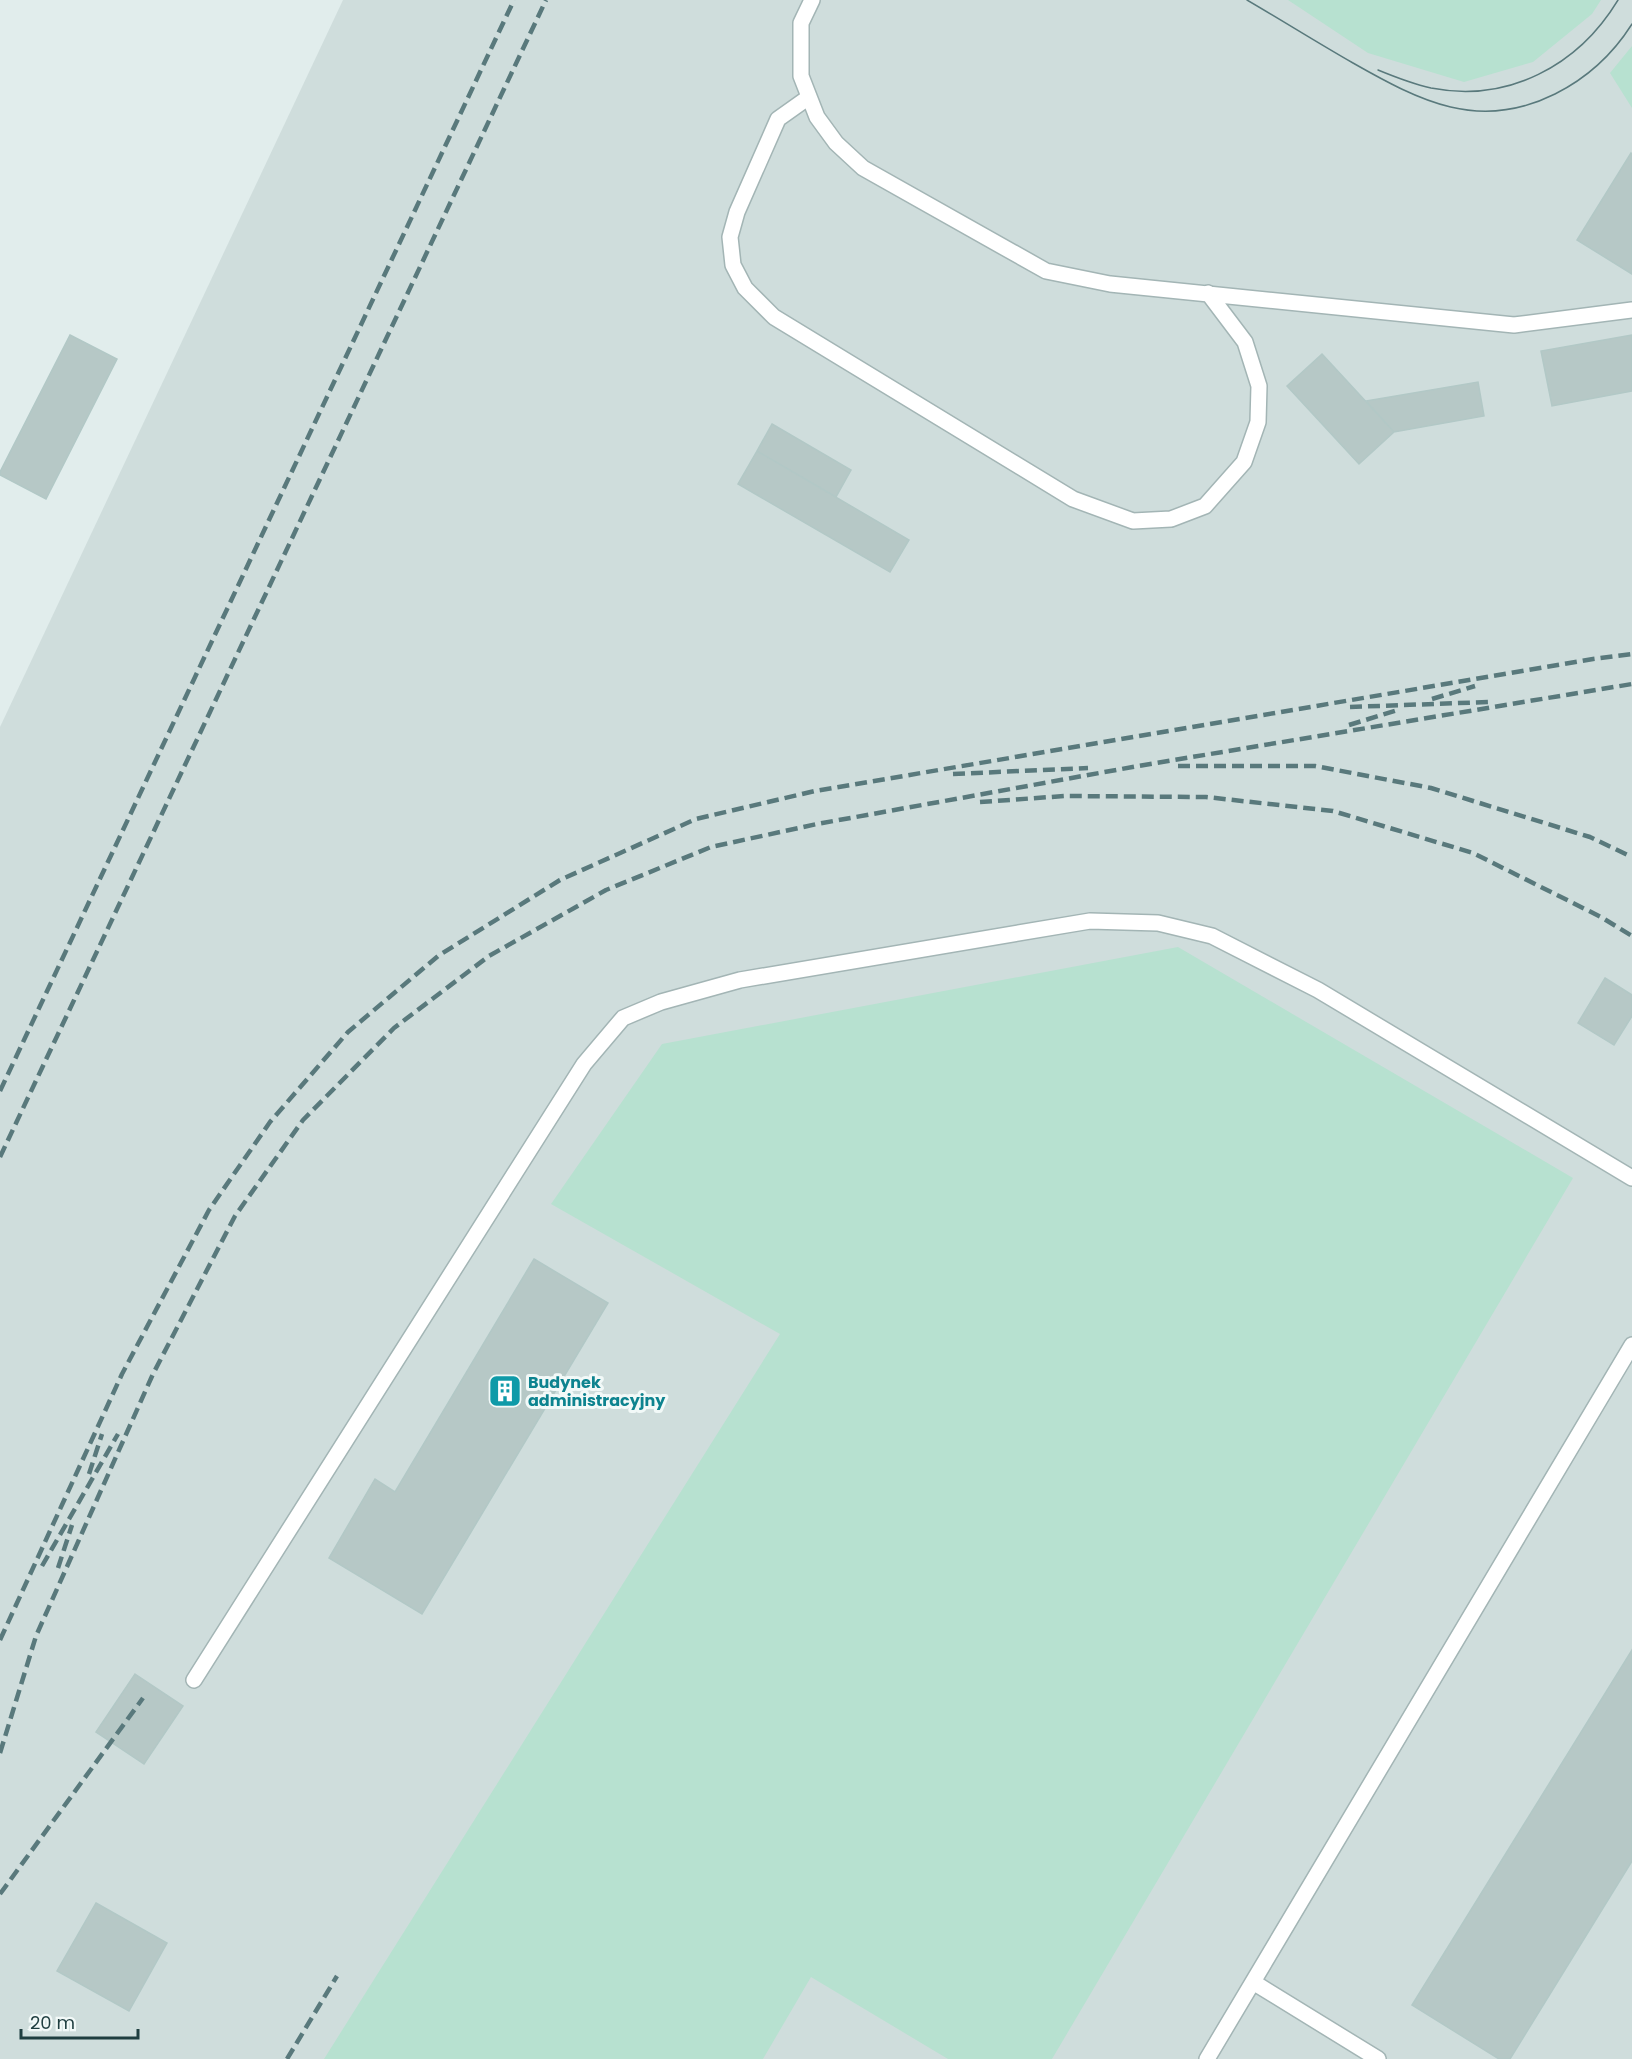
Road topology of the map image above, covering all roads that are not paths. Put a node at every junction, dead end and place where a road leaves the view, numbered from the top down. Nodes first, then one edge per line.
1 (812, 0) edge
2 (809, 97) junction
3 (1208, 294) junction
4 (1632, 310) edge
5 (1632, 1178) edge
6 (1632, 1345) edge
7 (194, 1680) dead end
8 (1253, 1982) junction
9 (1207, 2059) edge
10 (1378, 2059) edge

1 - 2 lane
2 - 3 lane
2 - 3 lane
3 - 4 lane
5 - 7 lane
6 - 8 lane
8 - 9 lane
8 - 10 lane

